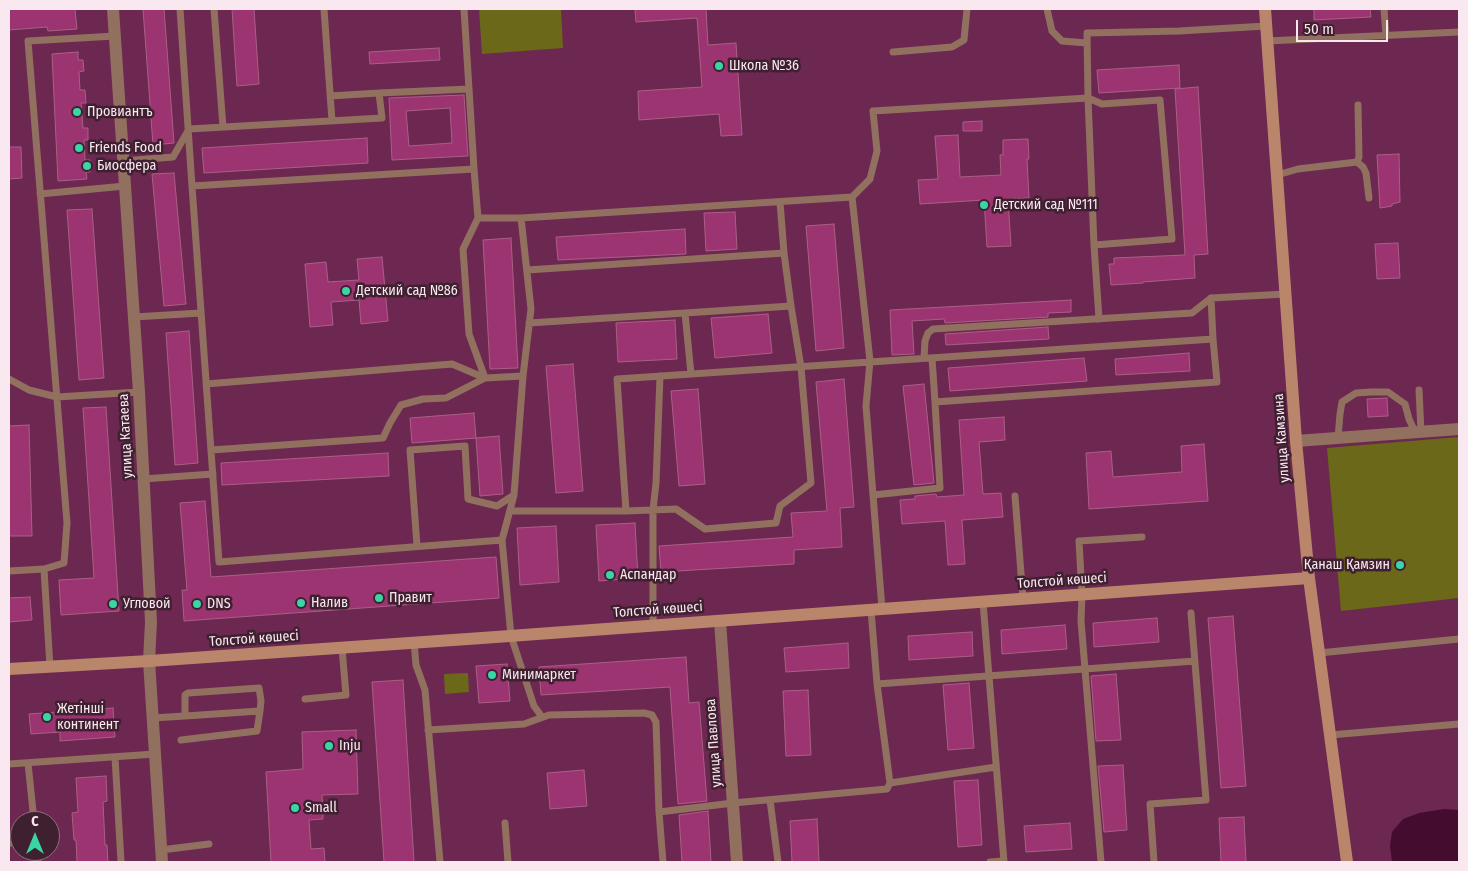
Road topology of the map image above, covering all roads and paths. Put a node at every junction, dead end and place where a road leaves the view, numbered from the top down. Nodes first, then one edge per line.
1 (113, 9) edge
2 (180, 9) edge
3 (214, 9) edge
4 (324, 9) edge
5 (464, 9) edge
6 (967, 9) edge
7 (1047, 9) edge
8 (1265, 9) edge
9 (1384, 9) edge
10 (1266, 26) junction
11 (1459, 32) edge
12 (115, 36) junction
13 (1386, 36) junction
14 (1267, 40) junction
15 (1087, 43) junction
16 (893, 52) dead end
17 (469, 89) junction
18 (379, 93) junction
19 (330, 96) junction
20 (1088, 98) junction
21 (1358, 105) dead end
22 (332, 121) junction
23 (224, 127) junction
24 (189, 129) junction
25 (123, 161) junction
26 (1357, 162) junction
27 (474, 169) junction
28 (1277, 175) junction
29 (125, 186) junction
30 (192, 186) junction
31 (40, 194) junction
32 (852, 197) junction
33 (1369, 198) dead end
34 (780, 202) junction
35 (478, 218) junction
36 (521, 218) junction
37 (1094, 245) junction
38 (784, 253) junction
39 (527, 270) junction
40 (1286, 294) junction
41 (1210, 298) junction
42 (791, 306) junction
43 (201, 313) junction
44 (686, 313) junction
45 (134, 318) junction
46 (1099, 318) junction
47 (529, 323) junction
48 (1214, 339) junction
49 (924, 358) junction
50 (932, 358) junction
51 (870, 361) junction
52 (801, 367) junction
53 (691, 374) junction
54 (523, 376) junction
55 (660, 376) junction
56 (484, 378) junction
57 (9, 379) edge
58 (206, 384) junction
59 (1419, 390) dead end
60 (139, 392) junction
61 (57, 397) junction
62 (935, 402) junction
63 (1459, 429) edge
64 (1418, 432) junction
65 (1338, 438) junction
66 (1296, 441) junction
67 (211, 450) junction
68 (213, 474) junction
69 (143, 479) junction
70 (514, 495) junction
71 (872, 495) junction
72 (1015, 496) dead end
73 (653, 510) junction
74 (510, 511) junction
75 (626, 511) junction
76 (1142, 537) dead end
77 (502, 540) junction
78 (417, 546) junction
79 (44, 569) junction
80 (9, 571) edge
81 (1309, 578) junction
82 (1082, 595) junction
83 (1023, 599) junction
84 (983, 602) junction
85 (876, 610) junction
86 (1191, 613) dead end
87 (720, 621) junction
88 (653, 626) junction
89 (511, 636) junction
90 (1459, 639) edge
91 (414, 642) junction
92 (342, 648) junction
93 (1319, 653) junction
94 (148, 661) junction
95 (1195, 661) junction
96 (50, 667) junction
97 (9, 669) edge
98 (1085, 669) junction
99 (989, 676) junction
100 (877, 684) junction
101 (305, 699) dead end
102 (260, 711) junction
103 (185, 716) junction
104 (542, 717) junction
105 (152, 718) junction
106 (1459, 724) edge
107 (428, 730) junction
108 (1330, 735) junction
109 (181, 740) dead end
110 (155, 754) junction
111 (115, 757) junction
112 (28, 763) junction
113 (9, 764) edge
114 (996, 767) junction
115 (890, 783) junction
116 (770, 800) junction
117 (733, 803) junction
118 (33, 811) edge
119 (659, 812) junction
120 (505, 823) dead end
121 (209, 844) dead end
122 (162, 856) edge
123 (121, 862) edge
124 (440, 862) edge
125 (508, 862) edge
126 (662, 862) edge
127 (738, 862) edge
128 (778, 862) edge
129 (990, 862) edge
130 (1003, 862) edge
131 (1101, 862) edge
132 (1154, 862) edge
133 (1347, 862) edge

1 - 12 street, улица Катаева
2 - 24 lane
3 - 23 lane
4 - 19 lane
5 - 17 lane
6 - 16 lane
7 - 15 lane
8 - 10 main road, улица Камзина
9 - 13 lane
10 - 14 main road, улица Камзина
10 - 15 lane
11 - 13 lane
12 - 25 street, улица Катаева
12 - 31 lane
13 - 14 lane
14 - 28 main road, улица Камзина
15 - 20 lane
17 - 18 lane
17 - 27 lane
18 - 19 lane
18 - 22 lane
19 - 22 lane
20 - 32 lane
20 - 37 lane
20 - 37 lane
21 - 26 lane
22 - 23 lane
23 - 24 lane
24 - 25 lane
24 - 30 lane
25 - 29 street, улица Катаева
26 - 28 lane
26 - 33 lane
27 - 30 lane
27 - 35 lane
28 - 40 main road, улица Камзина
29 - 31 lane
29 - 45 street, улица Катаева
30 - 43 lane
31 - 61 lane
32 - 34 lane
32 - 51 lane
34 - 36 lane
34 - 38 lane
35 - 36 lane
35 - 56 lane
36 - 39 lane
37 - 46 lane
38 - 39 lane
38 - 42 lane
39 - 47 lane
40 - 41 lane
40 - 66 main road, улица Камзина
41 - 46 lane
41 - 48 lane
42 - 44 lane
42 - 52 lane
43 - 45 lane
43 - 58 lane
44 - 47 lane
44 - 53 lane
45 - 60 street, улица Катаева
46 - 49 lane
47 - 54 lane
48 - 50 lane
48 - 62 lane
49 - 50 lane
49 - 51 lane
50 - 62 lane
51 - 52 lane
51 - 71 lane
52 - 53 lane
52 - 73 lane
53 - 55 lane
54 - 56 lane
54 - 70 lane
55 - 73 lane
55 - 75 lane
56 - 58 lane
56 - 67 lane
57 - 61 lane
58 - 67 lane
59 - 64 lane
60 - 61 lane
60 - 69 street, улица Катаева
61 - 79 lane
62 - 71 lane
63 - 64 street
64 - 65 street
64 - 65 lane
65 - 66 street
66 - 81 main road, улица Камзина
67 - 68 lane
68 - 69 lane
68 - 78 lane
69 - 94 street, улица Катаева
70 - 74 lane
70 - 78 lane
71 - 85 lane
72 - 83 lane
73 - 75 lane
73 - 88 lane
74 - 75 lane
74 - 77 lane
76 - 82 lane
77 - 78 lane
77 - 89 lane
79 - 80 lane
79 - 96 lane
81 - 82 main road, Толстой көшесі
81 - 93 main road, улица Камзина
82 - 83 main road, Толстой көшесі
82 - 98 lane
83 - 84 main road, Толстой көшесі
84 - 85 main road, Толстой көшесі
84 - 99 lane
85 - 87 main road, Толстой көшесі
85 - 100 lane
86 - 95 lane
87 - 88 main road, Толстой көшесі
87 - 117 street, улица Павлова
88 - 89 main road, Толстой көшесі
89 - 91 main road, Толстой көшесі
89 - 104 lane
90 - 93 lane
91 - 92 main road, Толстой көшесі
91 - 107 lane
92 - 94 main road, Толстой көшесі
92 - 101 lane
93 - 108 main road, улица Камзина
94 - 96 main road, Толстой көшесі
94 - 105 street, улица Катаева
95 - 98 lane
95 - 132 lane
96 - 97 main road, Толстой көшесі
98 - 99 lane
98 - 131 lane
99 - 100 lane
99 - 114 lane
100 - 115 lane
102 - 103 lane
102 - 103 lane
102 - 109 lane
103 - 105 lane
104 - 107 lane
104 - 119 lane
105 - 110 street, улица Катаева
106 - 108 lane
107 - 124 lane
108 - 133 main road, улица Камзина
110 - 111 lane
110 - 122 street, улица Катаева
111 - 112 lane
111 - 123 lane
112 - 113 lane
112 - 118 lane
114 - 115 lane
114 - 130 lane
115 - 116 lane
116 - 117 lane
116 - 128 lane
117 - 119 lane
117 - 127 street, улица Павлова
119 - 126 lane
120 - 125 lane
121 - 122 lane
129 - 130 lane

